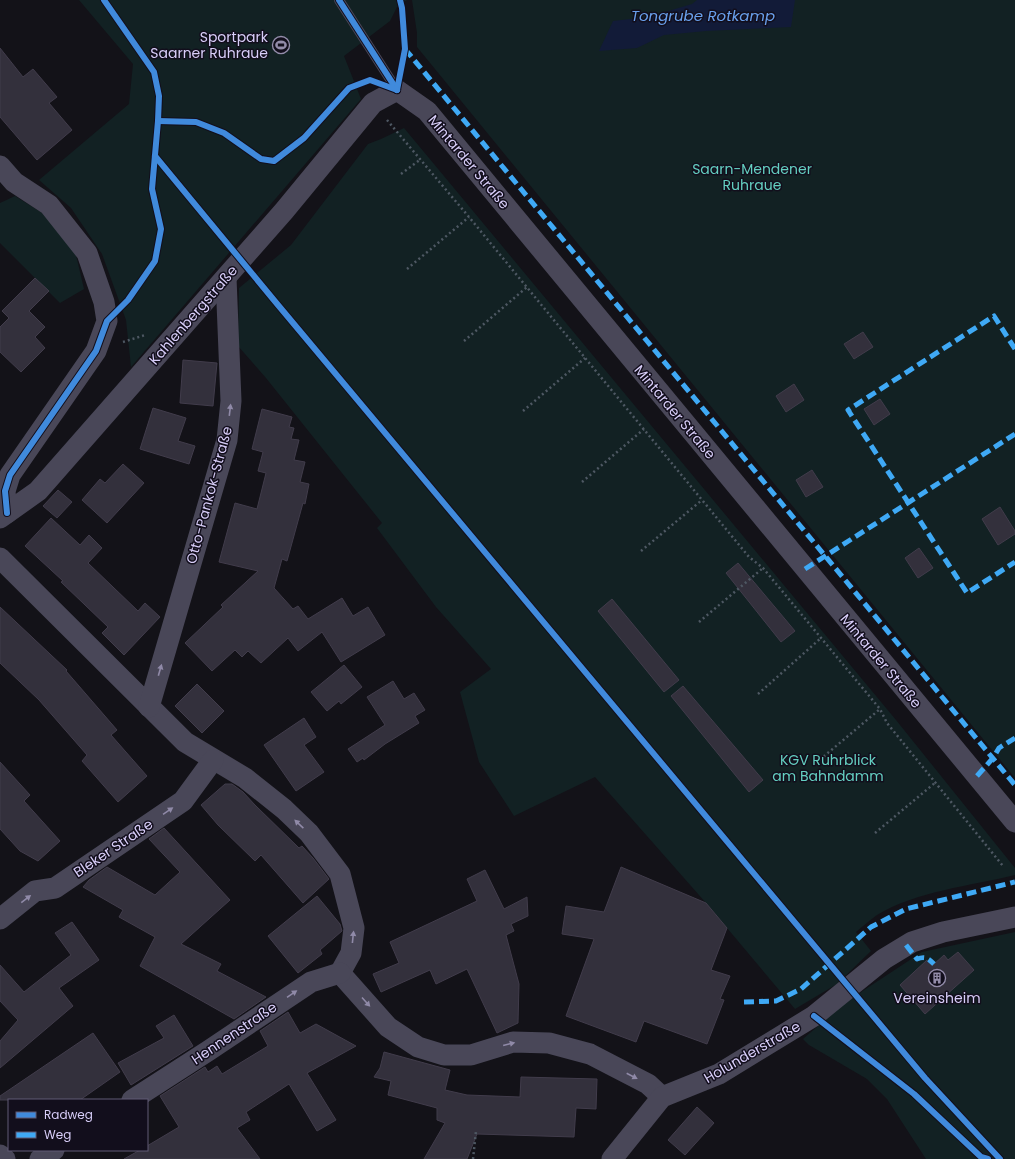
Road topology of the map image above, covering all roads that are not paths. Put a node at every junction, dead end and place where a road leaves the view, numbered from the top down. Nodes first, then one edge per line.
1 (339, 0) edge
2 (396, 90) junction
3 (0, 166) edge
4 (226, 278) junction
5 (4, 516) edge
6 (0, 558) edge
7 (149, 708) junction
8 (214, 760) junction
9 (1015, 822) edge
10 (1015, 917) edge
11 (0, 919) edge
12 (340, 973) junction
13 (662, 1098) junction
14 (134, 1099) edge
15 (52, 1151) edge
16 (0, 1155) edge
17 (5, 1159) edge
18 (40, 1159) edge
19 (612, 1159) edge

1 - 2 lane, Mintarder Straße
2 - 4 street, Kahlenbergstraße
2 - 9 street, Mintarder Straße
3 - 5 street
4 - 5 street, Kahlenbergstraße
7 -> 4 street, Otto-Pankok-Straße
6 - 7 street
7 - 8 street
11 -> 8 street, Bleker Straße
12 -> 8 street
10 - 13 street, Holunderstraße
12 -> 13 street
14 -> 12 street, Hennenstraße
13 - 19 street, Holunderstraße
15 - 18 street
16 - 17 street

